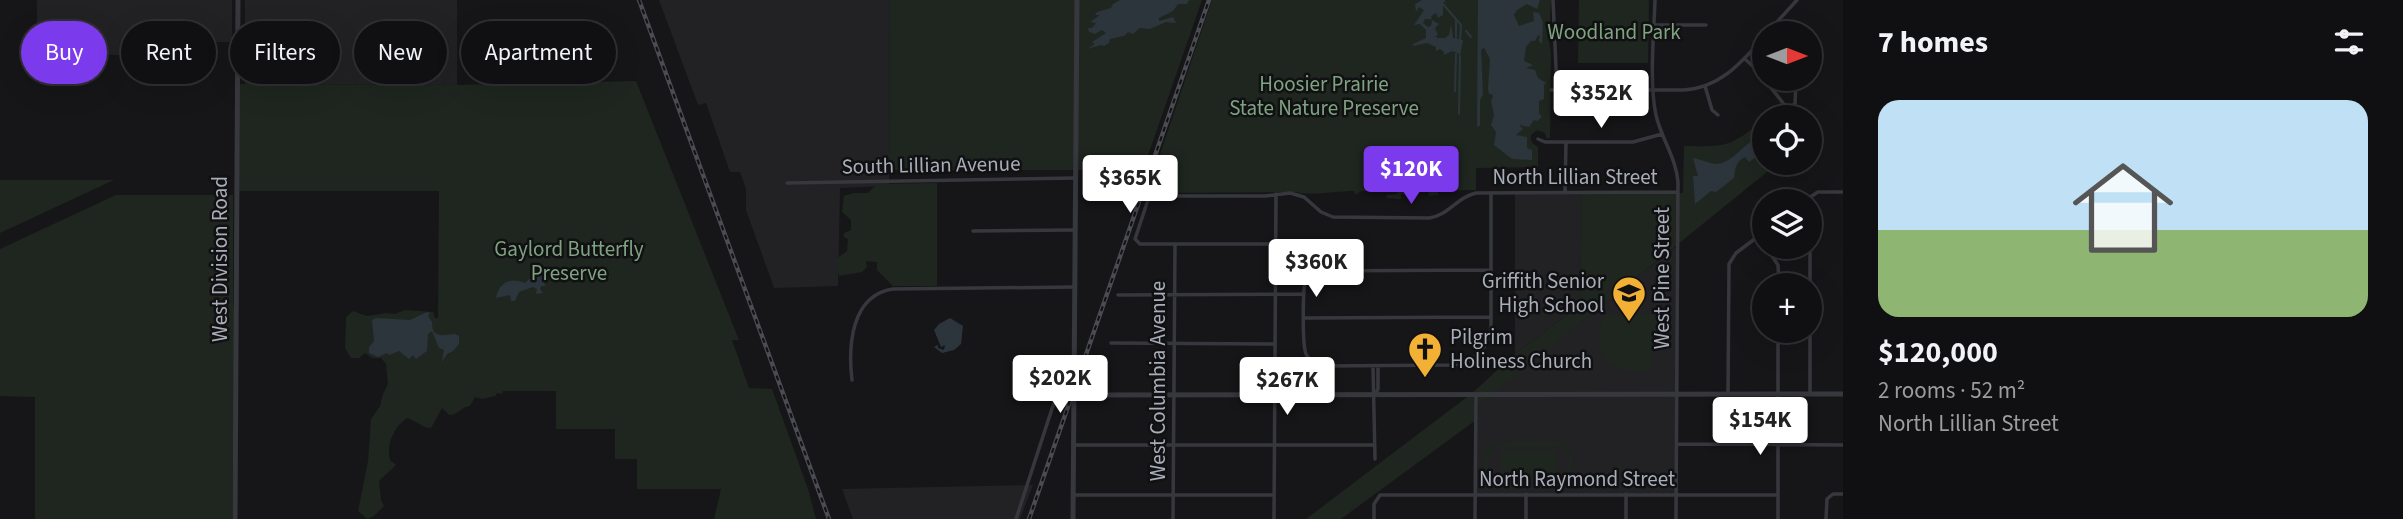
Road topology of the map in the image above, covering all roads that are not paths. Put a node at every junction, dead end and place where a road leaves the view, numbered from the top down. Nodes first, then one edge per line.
1 (238, 0) edge
2 (1077, 0) edge
3 (1553, 0) edge
4 (1655, 0) edge
5 (1797, 0) edge
6 (1778, 21) edge
7 (1654, 25) junction
8 (1706, 25) dead end
9 (1752, 51) edge
10 (1745, 59) junction
11 (1752, 65) edge
12 (1705, 86) junction
13 (1654, 90) junction
14 (1773, 91) edge
15 (1795, 91) edge
16 (1718, 115) dead end
17 (1662, 134) junction
18 (1538, 139) dead end
19 (1566, 142) junction
20 (1075, 178) junction
21 (788, 183) dead end
22 (1678, 192) junction
23 (1822, 192) edge
24 (1843, 192) edge
25 (1491, 193) junction
26 (1565, 193) junction
27 (1276, 194) junction
28 (1075, 230) junction
29 (973, 231) dead end
30 (1752, 241) edge
31 (1175, 244) junction
32 (1276, 244) junction
33 (1810, 259) edge
34 (1491, 270) junction
35 (1074, 287) junction
36 (1175, 294) junction
37 (1275, 294) junction
38 (1304, 294) junction
39 (1118, 295) dead end
40 (1304, 317) junction
41 (1491, 317) junction
42 (1111, 343) dead end
43 (1778, 343) edge
44 (1174, 344) junction
45 (1275, 344) junction
46 (1376, 366) junction
47 (1074, 370) junction
48 (852, 380) dead end
49 (1375, 394) junction
50 (1476, 394) junction
51 (1677, 394) junction
52 (1728, 394) junction
53 (1778, 394) junction
54 (1810, 394) junction
55 (1843, 394) edge
56 (1073, 395) junction
57 (1174, 395) junction
58 (1275, 395) junction
59 (1676, 444) junction
60 (1778, 444) junction
61 (1843, 444) edge
62 (1073, 445) junction
63 (1174, 445) junction
64 (1274, 445) junction
65 (1375, 445) junction
66 (1375, 459) dead end
67 (1526, 494) junction
68 (1626, 494) junction
69 (1676, 494) junction
70 (1843, 494) edge
71 (1073, 495) junction
72 (1173, 495) junction
73 (1274, 495) junction
74 (1475, 495) junction
75 (1778, 495) junction
76 (235, 519) edge
77 (1016, 519) edge
78 (1073, 519) edge
79 (1173, 519) edge
80 (1274, 519) edge
81 (1374, 519) edge
82 (1475, 519) edge
83 (1526, 519) edge
84 (1626, 519) edge
85 (1676, 519) edge
86 (1778, 519) edge
87 (1826, 519) edge

1 - 76 street, West Division Road
2 - 20 street
3 - 13 street
4 - 7 street, West Pine Street
5 - 6 street
7 - 8 street
7 - 13 street, West Pine Street
9 - 10 street
10 - 11 street
10 - 12 street
12 - 13 street
12 - 16 street
13 - 17 street, West Pine Street
14 - 15 street
17 - 19 street
17 - 22 street, West Pine Street
18 - 19 street
19 - 26 street
20 - 21 street, South Lillian Avenue
20 - 28 street
22 - 26 street, North Lillian Street
22 - 51 street, West Pine Street
23 - 24 street
25 - 26 street, North Lillian Street
25 - 27 street, North Lillian Street
25 - 34 street
27 - 31 street, North Lillian Street
27 - 32 street
28 - 29 street
28 - 35 street
30 - 52 street
31 - 32 street
31 - 36 street, West Columbia Avenue
32 - 37 street
33 - 54 street
34 - 38 street
34 - 41 street
35 - 47 street
35 - 48 street
36 - 37 street
36 - 39 street
36 - 44 street, West Columbia Avenue
37 - 38 street
37 - 45 street
38 - 40 street
40 - 41 street
40 - 46 street
41 - 46 street
42 - 44 street
43 - 53 street
44 - 45 street
44 - 57 street, West Columbia Avenue
45 - 58 street
46 - 49 street
47 - 56 street
47 - 77 street
49 - 50 street
49 - 58 street
49 - 65 street
50 - 51 street
50 - 74 street
51 - 52 street
51 - 59 street, West Pine Street
52 - 53 street
53 - 54 street
53 - 60 street
54 - 55 street
56 - 57 street
56 - 62 street
57 - 58 street
57 - 63 street, West Columbia Avenue
58 - 64 street
59 - 60 street
59 - 69 street, West Pine Street
60 - 61 street
60 - 75 street
62 - 63 street
62 - 71 street
63 - 64 street
63 - 72 street, West Columbia Avenue
64 - 65 street
64 - 73 street
65 - 66 street
67 - 68 street, North Raymond Street
67 - 74 street, North Raymond Street
67 - 83 street
68 - 69 street, North Raymond Street
68 - 84 street
69 - 75 street, North Raymond Street
69 - 85 street, West Pine Street
70 - 87 street
71 - 72 street
71 - 78 street
72 - 73 street
72 - 79 street, West Columbia Avenue
73 - 80 street
74 - 81 street, North Raymond Street
74 - 82 street
75 - 86 street

